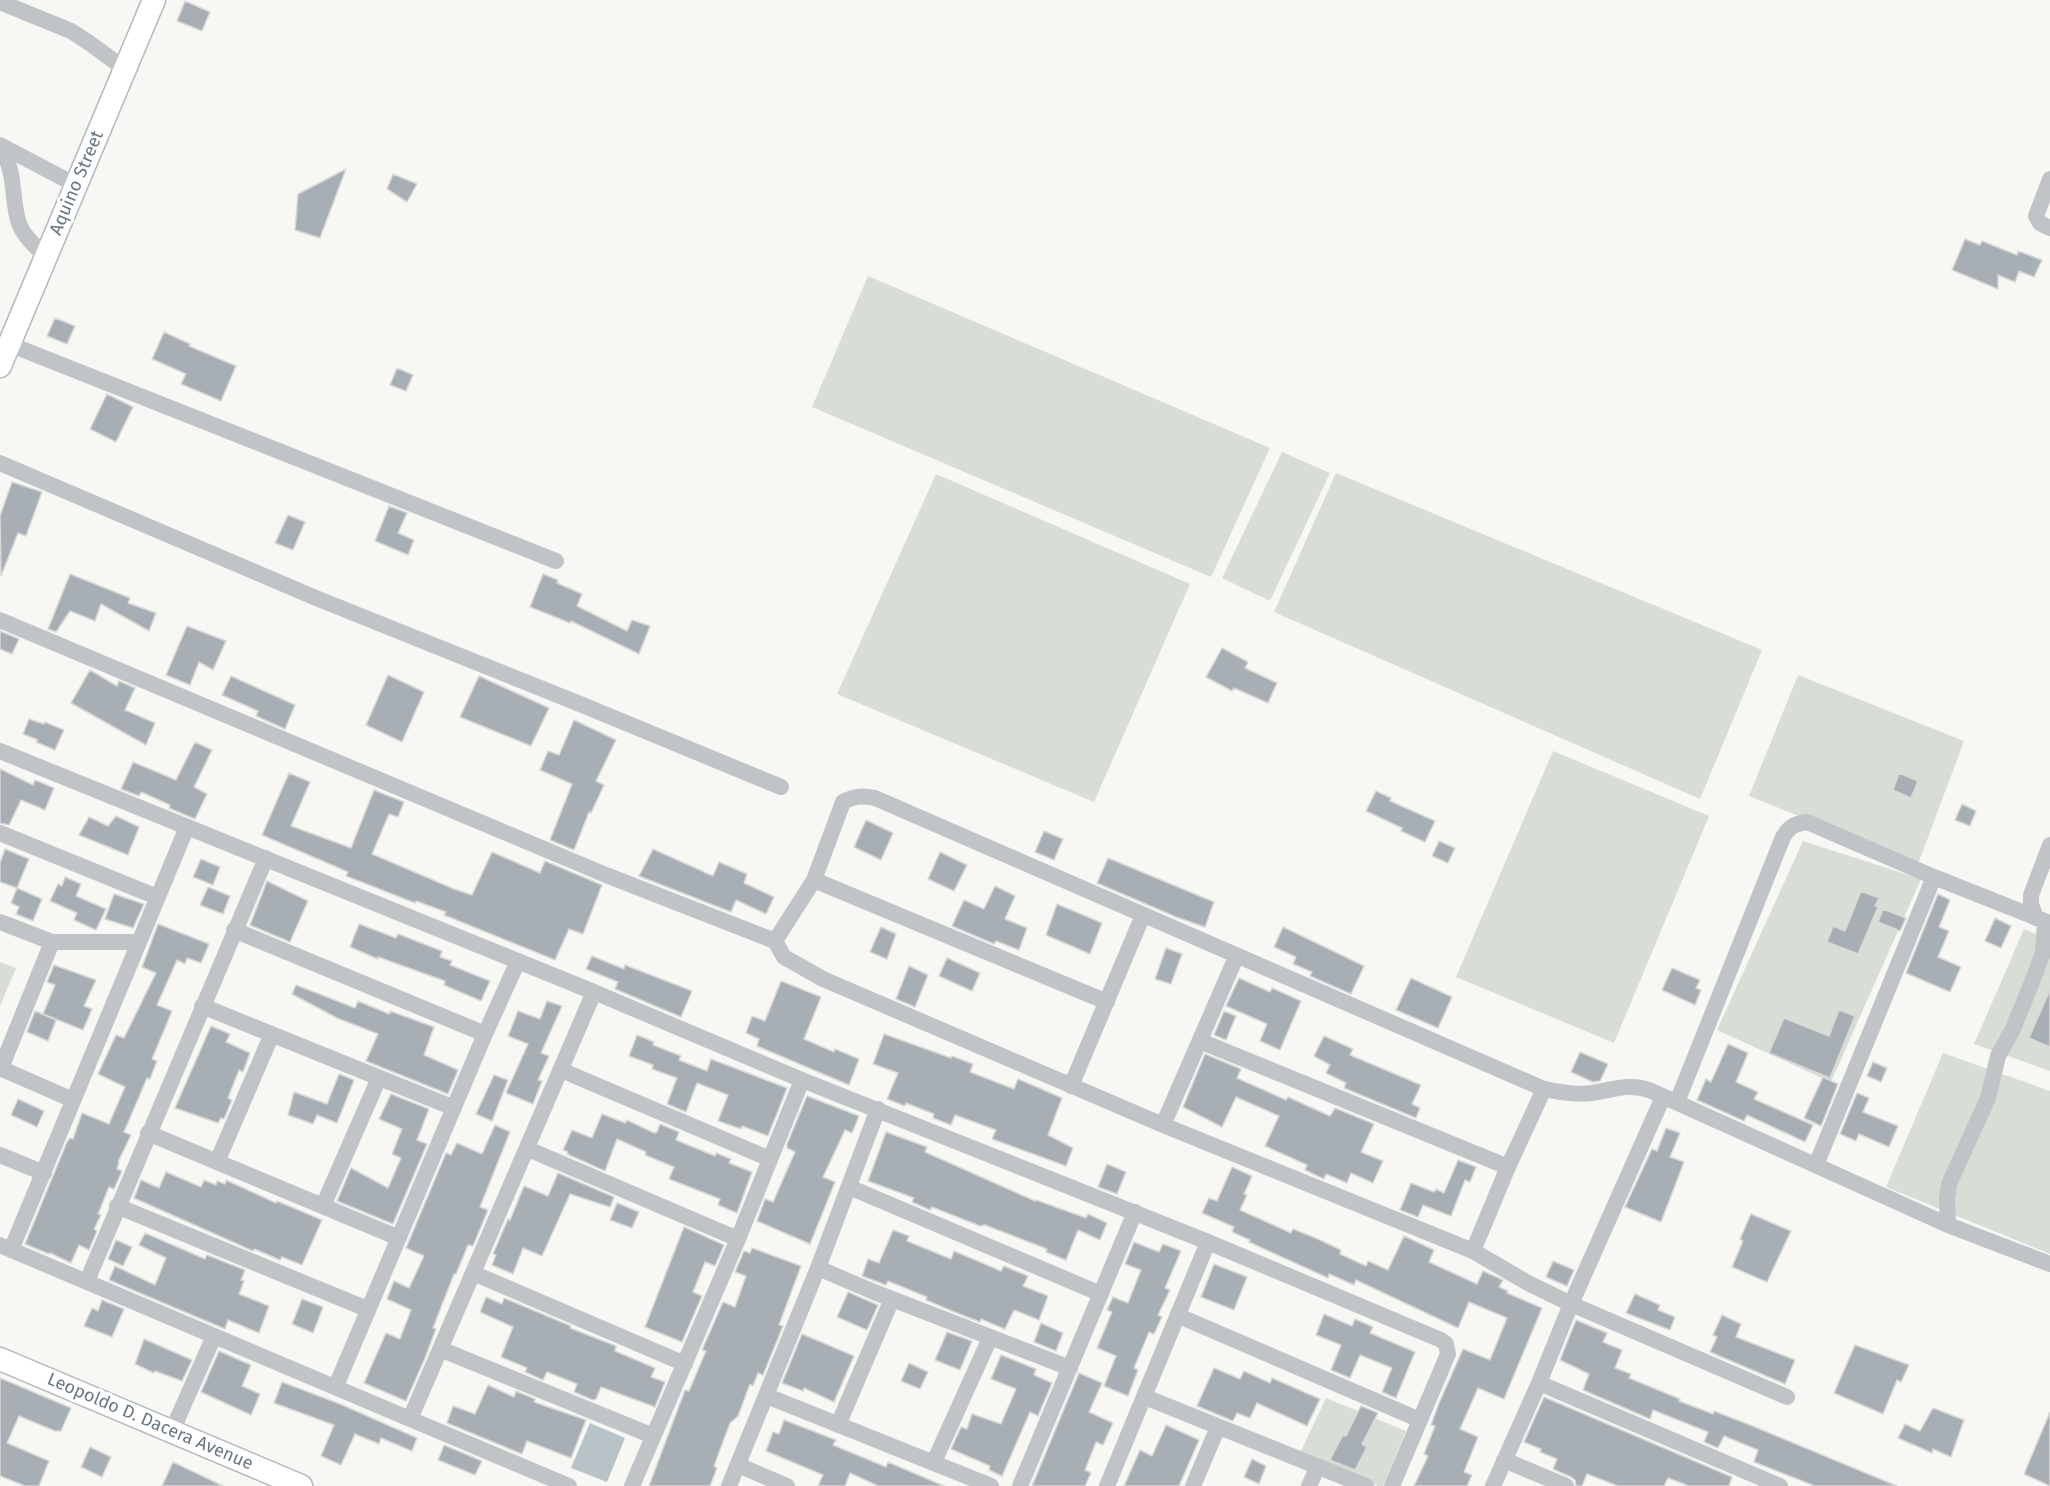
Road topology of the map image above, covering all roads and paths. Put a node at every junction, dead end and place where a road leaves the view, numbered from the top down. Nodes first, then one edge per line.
1 (154, 0) edge
2 (0, 2) edge
3 (125, 69) junction
4 (0, 147) edge
5 (2050, 179) edge
6 (76, 185) junction
7 (2050, 228) edge
8 (46, 257) junction
9 (9, 344) junction
10 (0, 366) edge
11 (0, 463) edge
12 (556, 561) dead end
13 (0, 620) edge
14 (0, 751) edge
15 (781, 787) dead end
16 (187, 827) junction
17 (0, 833) edge
18 (2050, 846) edge
19 (266, 858) junction
20 (1935, 877) junction
21 (814, 880) junction
22 (157, 897) junction
23 (1143, 915) junction
24 (2044, 921) edge
25 (0, 922) edge
26 (234, 930) junction
27 (775, 941) junction
28 (52, 942) junction
29 (138, 942) junction
30 (1237, 955) junction
31 (518, 961) junction
32 (594, 992) junction
33 (1107, 1002) junction
34 (202, 1006) junction
35 (272, 1034) junction
36 (485, 1034) junction
37 (1200, 1041) junction
38 (0, 1068) edge
39 (561, 1070) junction
40 (379, 1078) junction
41 (802, 1080) junction
42 (1071, 1086) junction
43 (1544, 1089) junction
44 (73, 1100) junction
45 (1670, 1100) junction
46 (454, 1108) junction
47 (878, 1109) junction
48 (1163, 1125) junction
49 (148, 1133) junction
50 (528, 1149) junction
51 (0, 1155) edge
52 (770, 1159) junction
53 (217, 1162) junction
54 (1816, 1165) junction
55 (1508, 1167) junction
56 (44, 1173) junction
57 (849, 1187) junction
58 (117, 1206) junction
59 (323, 1206) junction
60 (1135, 1212) junction
61 (1948, 1225) junction
62 (399, 1238) junction
63 (738, 1239) junction
64 (1208, 1242) junction
65 (6, 1247) edge
66 (1473, 1251) junction
67 (2050, 1264) edge
68 (818, 1268) junction
69 (473, 1273) junction
70 (87, 1281) junction
71 (1101, 1294) junction
72 (892, 1299) junction
73 (1571, 1304) junction
74 (367, 1309) junction
75 (1179, 1316) junction
76 (214, 1336) junction
77 (990, 1338) junction
78 (440, 1349) junction
79 (0, 1359) edge
80 (685, 1364) junction
81 (1070, 1368) junction
82 (1539, 1383) junction
83 (336, 1386) junction
84 (767, 1396) junction
85 (1145, 1397) junction
86 (1787, 1397) dead end
87 (410, 1419) junction
88 (1420, 1420) junction
89 (838, 1425) junction
90 (1218, 1427) junction
91 (172, 1431) junction
92 (653, 1436) junction
93 (1504, 1460) junction
94 (934, 1462) junction
95 (738, 1465) junction
96 (1318, 1466) junction
97 (301, 1486) edge
98 (569, 1486) edge
99 (632, 1486) edge
100 (729, 1486) edge
101 (787, 1486) edge
102 (991, 1486) edge
103 (1020, 1486) edge
104 (1107, 1486) edge
105 (1193, 1486) edge
106 (1309, 1486) edge
107 (1366, 1486) edge
108 (1392, 1486) edge
109 (1493, 1486) edge
110 (1566, 1486) edge
111 (1780, 1486) edge

1 - 3 main road, Aquino Street
2 - 3 street
3 - 6 main road, Aquino Street
4 - 6 street
4 - 8 street
5 - 7 street
6 - 8 main road, Aquino Street
8 - 9 main road, Aquino Street
9 - 10 main road, Aquino Street
9 - 12 street
11 - 15 street
13 - 27 street
14 - 16 street
16 - 19 street
16 - 22 street
17 - 22 street
18 - 24 street
19 - 26 street
19 - 31 street
20 - 24 street
20 - 45 street
20 - 54 street
21 - 23 street
21 - 27 street
21 - 33 street
22 - 29 street
23 - 30 street
23 - 33 street
24 - 61 street
25 - 28 street
26 - 34 street
26 - 36 street
27 - 42 street
28 - 29 street
28 - 38 street
29 - 44 street
30 - 37 street
30 - 43 street
31 - 32 street
31 - 36 street
32 - 39 street
32 - 41 street
33 - 42 street
34 - 35 street
34 - 49 street
35 - 40 street
35 - 53 street
36 - 46 street
37 - 48 street
37 - 55 street
38 - 44 street
39 - 50 street
39 - 52 street
40 - 46 street
40 - 59 street
41 - 47 street
41 - 52 street
42 - 48 street
43 - 45 street
43 - 55 street
44 - 56 street
45 - 54 street
45 - 73 street
46 - 62 street
47 - 57 street
47 - 60 street
48 - 66 street
49 - 53 street
49 - 58 street
50 - 63 street
50 - 69 street
51 - 56 street
52 - 63 street
53 - 59 street
54 - 61 street
55 - 66 street
56 - 65 street
57 - 68 street
57 - 71 street
58 - 70 street
58 - 74 street
59 - 62 street
60 - 64 street
60 - 71 street
61 - 67 street
62 - 74 street
63 - 80 street
64 - 75 street
64 - 88 street
65 - 70 street
66 - 73 street
68 - 72 street
68 - 84 street
69 - 78 street
69 - 80 street
70 - 76 street
71 - 81 street
72 - 77 street
72 - 89 street
73 - 82 street
73 - 86 street
74 - 83 street
75 - 85 street
75 - 88 street
76 - 83 street
76 - 91 street
77 - 81 street
77 - 94 street
78 - 87 street
78 - 92 street
79 - 91 main road, Leopoldo D. Dacera Avenue
80 - 92 street
81 - 103 street
82 - 93 street
82 - 111 street
83 - 87 street
84 - 89 street
84 - 95 street
85 - 90 street
85 - 104 street
87 - 98 street
88 - 108 street
89 - 94 street
90 - 96 street
90 - 105 street
91 - 97 main road, Leopoldo D. Dacera Avenue
92 - 99 street
93 - 109 street
93 - 110 street
94 - 102 street
95 - 100 street
95 - 101 street
96 - 106 street
96 - 107 street

